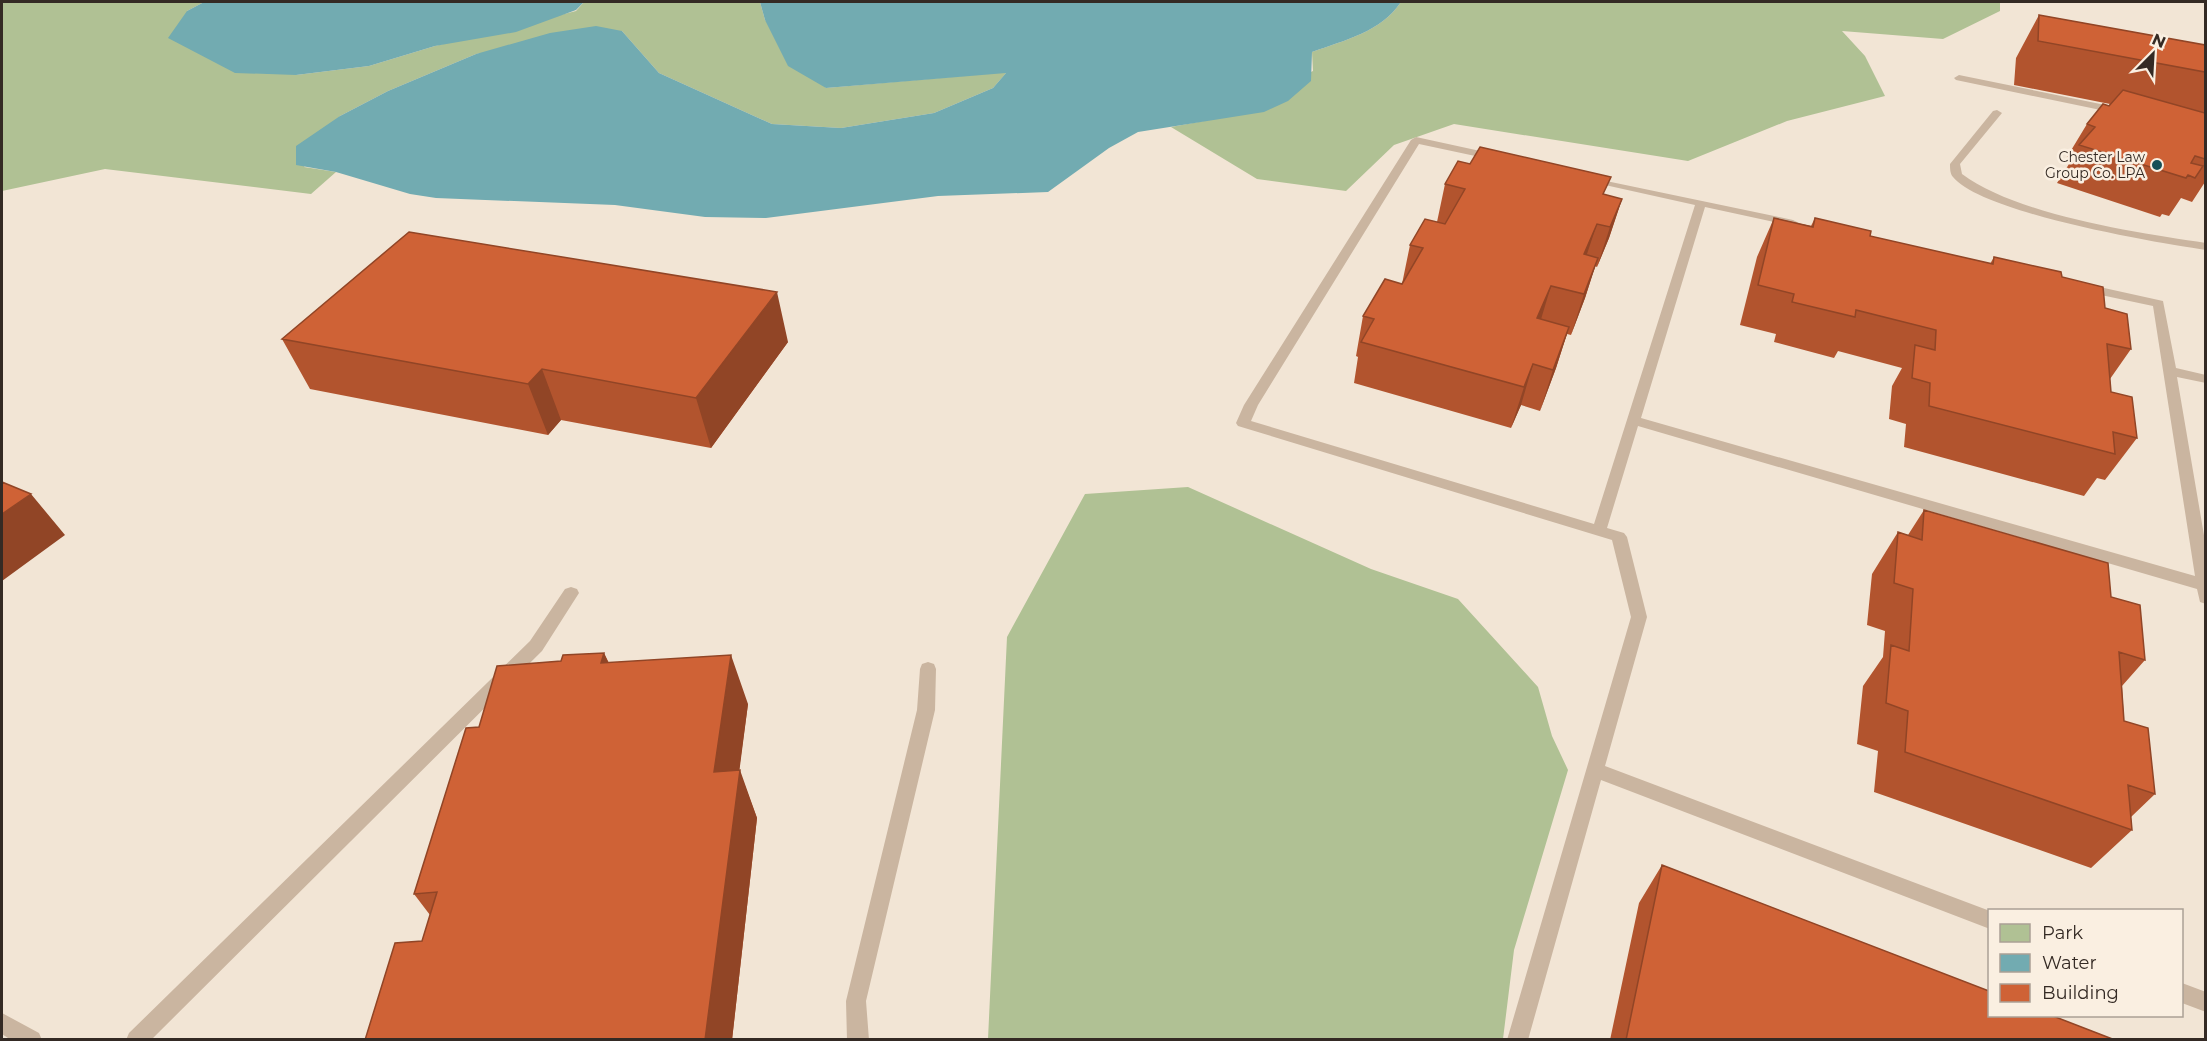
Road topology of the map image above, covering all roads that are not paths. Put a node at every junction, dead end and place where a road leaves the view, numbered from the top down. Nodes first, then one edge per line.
1 (1959, 78) dead end
2 (1997, 113) dead end
3 (2135, 114) edge
4 (1507, 160) edge
5 (1576, 175) edge
6 (1701, 203) junction
7 (1804, 226) edge
8 (2205, 247) edge
9 (2079, 287) edge
10 (2170, 371) junction
11 (2205, 379) edge
12 (1632, 420) junction
13 (1599, 531) junction
14 (2204, 592) edge
15 (571, 593) dead end
16 (928, 669) dead end
17 (1594, 770) junction
18 (1988, 920) edge
19 (2183, 994) edge
20 (2205, 1002) edge
21 (2, 1023) edge
22 (32, 1040) edge
23 (136, 1040) edge
24 (858, 1040) edge
25 (1517, 1040) edge

1 - 3 lane
2 - 8 lane
4 - 13 lane
5 - 6 lane
6 - 7 lane
6 - 12 lane
9 - 10 lane
10 - 11 lane
10 - 14 lane
12 - 13 lane
12 - 14 lane
13 - 17 lane
15 - 23 lane
16 - 24 lane
17 - 18 lane
17 - 25 lane
19 - 20 lane
21 - 22 lane

